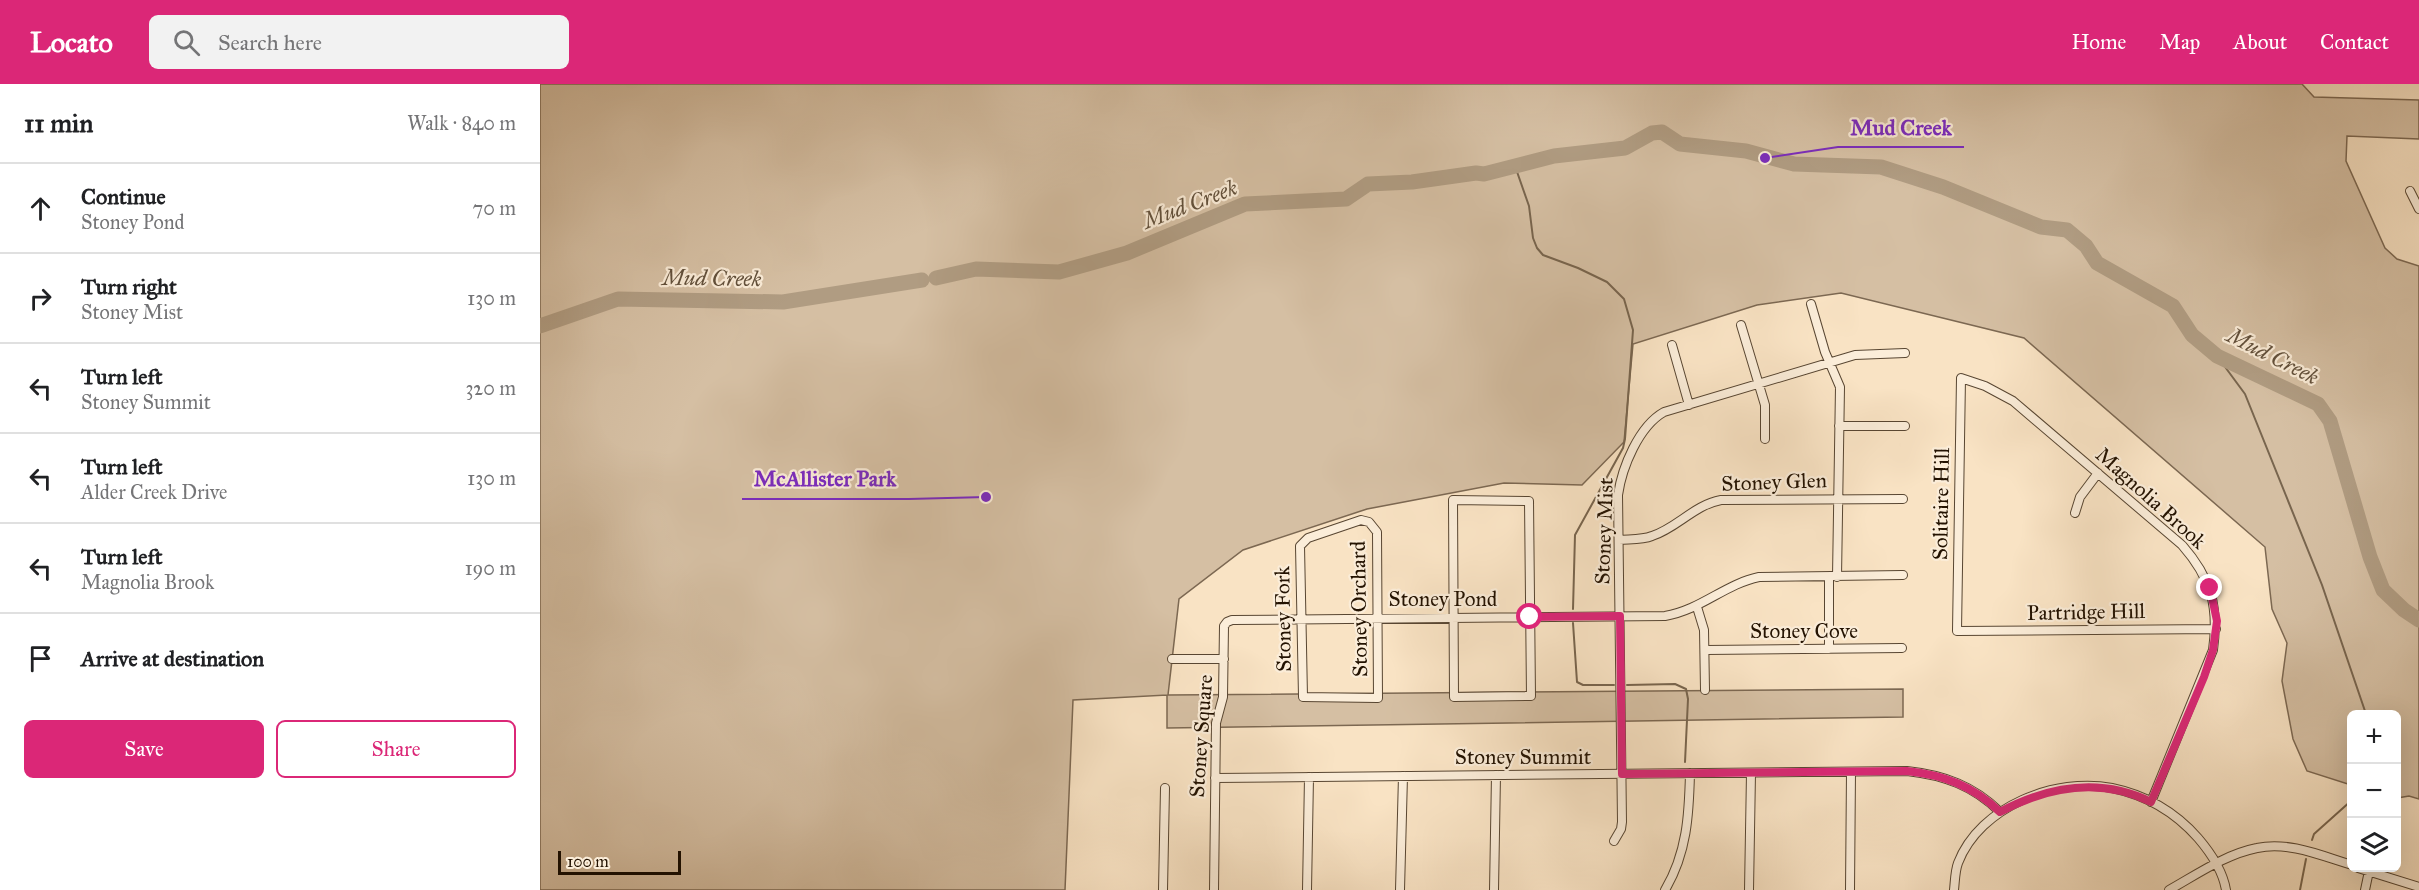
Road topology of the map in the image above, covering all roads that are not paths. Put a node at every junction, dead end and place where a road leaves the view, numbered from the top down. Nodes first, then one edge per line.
1 (2410, 191) dead end
2 (2419, 208) edge
3 (1811, 304) dead end
4 (1741, 325) dead end
5 (1672, 345) dead end
6 (1905, 353) dead end
7 (1830, 362) junction
8 (1961, 378) joint
9 (1759, 383) junction
10 (1689, 405) junction
11 (1839, 426) junction
12 (1905, 426) dead end
13 (1765, 439) dead end
14 (2098, 473) junction
15 (1838, 498) junction
16 (1903, 499) dead end
17 (2075, 513) dead end
18 (1619, 540) junction
19 (1302, 542) joint
20 (1902, 575) dead end
21 (1833, 577) junction
22 (1697, 607) junction
23 (1620, 616) junction
24 (1377, 617) junction
25 (1452, 617) junction
26 (1530, 617) junction
27 (1300, 618) junction
28 (1227, 622) joint
29 (2216, 629) junction
30 (1957, 631) joint
31 (1902, 648) dead end
32 (1829, 649) junction
33 (1706, 650) junction
34 (1172, 659) dead end
35 (1224, 659) junction
36 (1705, 690) dead end
37 (1303, 697) joint
38 (1851, 772) junction
39 (1751, 773) junction
40 (1622, 774) junction
41 (1690, 774) junction
42 (1403, 776) junction
43 (1496, 776) junction
44 (1309, 777) junction
45 (1215, 778) junction
46 (1165, 788) dead end
47 (2151, 802) junction
48 (2000, 812) junction
49 (1614, 841) dead end
50 (2216, 864) junction
51 (2347, 864) edge
52 (2368, 872) edge
53 (2371, 872) edge
54 (2419, 887) edge
55 (1163, 890) edge
56 (1214, 890) edge
57 (1307, 890) edge
58 (1400, 890) edge
59 (1494, 890) edge
60 (1665, 890) edge
61 (1749, 890) edge
62 (1850, 890) edge
63 (1954, 890) edge
64 (2169, 890) edge
65 (2226, 890) edge
66 (2365, 890) edge

1 - 2 street
3 - 7 street
4 - 9 street
5 - 10 street
6 - 7 street, Stoney Mist
7 - 9 street, Stoney Mist
7 - 11 street
8 - 14 street, Magnolia Brook
8 - 30 street, Solitaire Hill
9 - 10 street, Stoney Mist
9 - 13 street
10 - 18 street, Stoney Mist
11 - 12 street
11 - 15 street
14 - 17 street
14 - 29 street, Magnolia Brook
15 - 16 street, Stoney Glen
15 - 18 street, Stoney Glen
15 - 21 street
18 - 23 street, Stoney Mist
19 - 24 street, Stoney Orchard
19 - 27 street, Stoney Fork
20 - 21 street, Stoney Pond
21 - 22 street, Stoney Pond
21 - 32 street
22 - 23 street, Stoney Pond
22 - 33 street
23 - 26 street, Stoney Pond
23 - 40 street, Stoney Mist
24 - 25 street, Stoney Pond
24 - 27 street, Stoney Pond
24 - 37 street, Stoney Orchard
25 - 26 street, Stoney Pond
25 - 26 street
25 - 26 street
27 - 28 street, Stoney Pond
27 - 37 street, Stoney Fork
28 - 35 street, Stoney Square
29 - 30 street, Partridge Hill
29 - 47 street, Magnolia Brook
31 - 32 street, Stoney Cove
32 - 33 street, Stoney Cove
33 - 36 street
34 - 35 street
35 - 45 street, Stoney Square
38 - 39 street, Stoney Summit
38 - 48 street, Stoney Summit
38 - 62 street
39 - 41 street, Stoney Summit
39 - 61 street
40 - 41 street, Stoney Summit
40 - 43 street, Stoney Summit
40 - 49 street, Stoney Mist
41 - 60 street
42 - 43 street, Stoney Summit
42 - 44 street, Stoney Summit
42 - 58 street
43 - 59 street
44 - 45 street, Stoney Summit
44 - 57 street
45 - 56 street, Stoney Square
46 - 55 street
47 - 48 street
47 - 50 street
48 - 63 street
50 - 51 street
50 - 64 street
50 - 65 street
52 - 66 street
53 - 54 street

